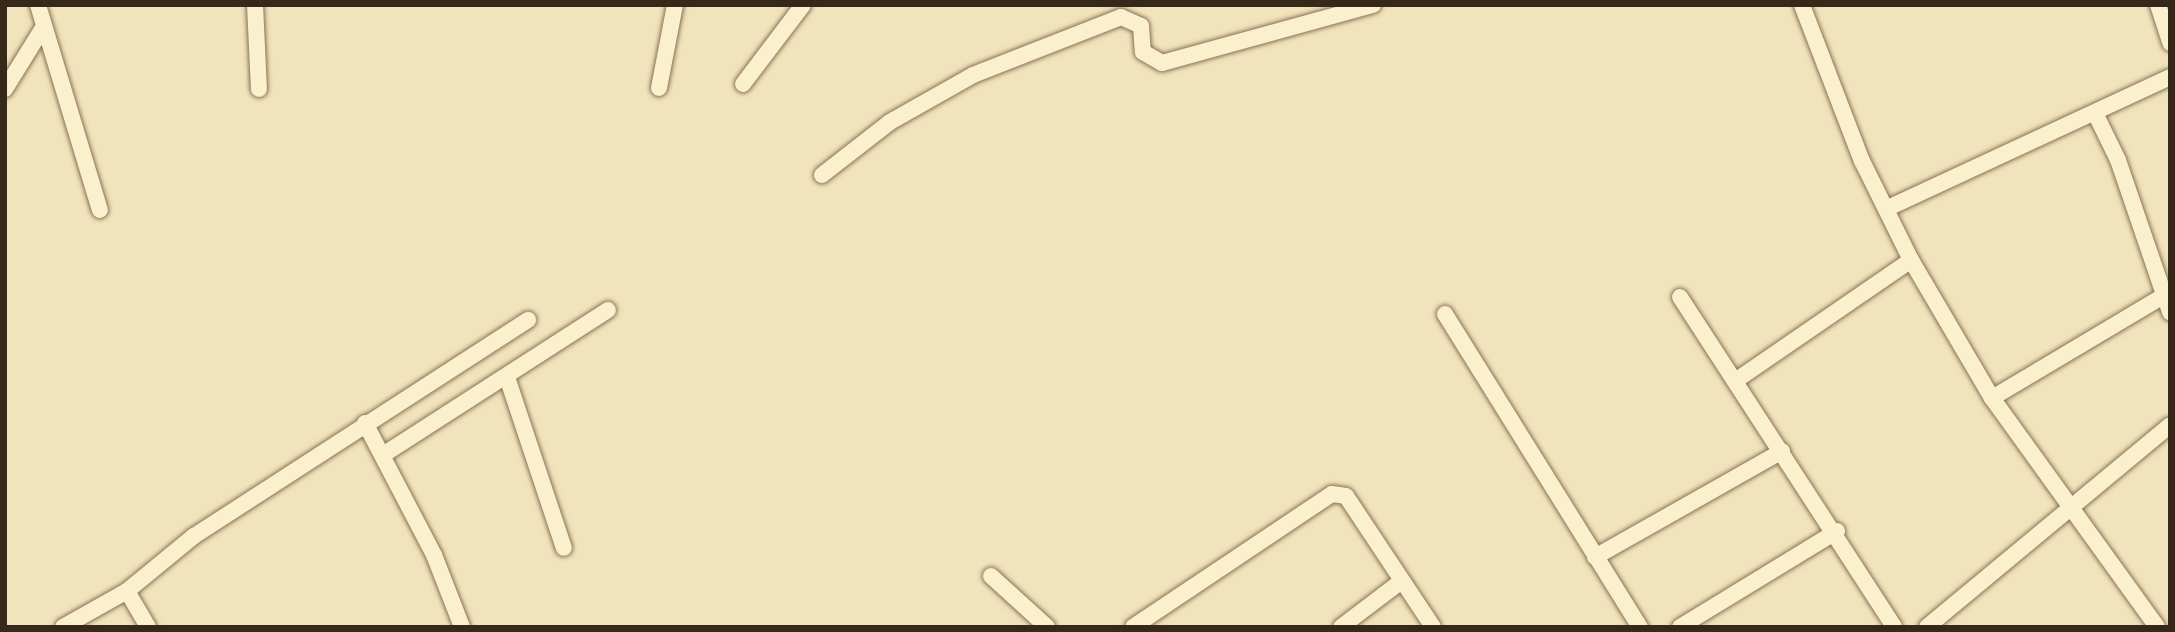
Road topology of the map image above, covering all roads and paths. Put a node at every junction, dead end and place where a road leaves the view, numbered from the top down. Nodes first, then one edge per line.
1 (38, 5) edge
2 (255, 5) edge
3 (675, 5) edge
4 (803, 5) edge
5 (1373, 5) edge
6 (1802, 5) edge
7 (2158, 5) edge
8 (44, 26) junction
9 (2170, 43) edge
10 (2170, 77) edge
11 (743, 84) dead end
12 (659, 88) dead end
13 (5, 89) edge
14 (259, 89) dead end
15 (2095, 113) junction
16 (822, 175) dead end
17 (1886, 209) junction
18 (100, 210) dead end
19 (1911, 260) junction
20 (2166, 293) edge
21 (1680, 297) dead end
22 (608, 310) dead end
23 (2170, 312) edge
24 (1445, 314) dead end
25 (528, 320) dead end
26 (507, 377) junction
27 (1738, 379) junction
28 (1992, 398) junction
29 (365, 422) junction
30 (2168, 430) edge
31 (1782, 451) junction
32 (386, 453) junction
33 (2070, 509) junction
34 (1837, 531) junction
35 (564, 548) dead end
36 (1595, 556) junction
37 (991, 576) dead end
38 (1399, 583) junction
39 (127, 591) junction
40 (63, 627) edge
41 (148, 627) edge
42 (462, 627) edge
43 (1047, 627) edge
44 (1133, 627) edge
45 (1341, 627) edge
46 (1433, 627) edge
47 (1640, 627) edge
48 (1680, 627) edge
49 (1894, 627) edge
50 (1927, 627) edge
51 (2157, 627) edge

1 - 8 street
2 - 14 street
3 - 12 street
4 - 11 street
5 - 16 street
6 - 17 street
7 - 9 street
8 - 13 street
8 - 18 street
10 - 15 street
15 - 17 street
15 - 20 street
17 - 19 street
19 - 27 street
19 - 28 street
20 - 23 street
20 - 28 street
21 - 27 street
22 - 26 street
24 - 36 street
25 - 29 street
26 - 32 street
26 - 35 street
27 - 31 street
28 - 33 street
29 - 32 street
29 - 39 street
30 - 33 street
31 - 34 street
31 - 36 street
32 - 42 street
33 - 50 street
33 - 51 street
34 - 48 street
34 - 49 street
36 - 47 street
37 - 43 street
38 - 44 street
38 - 45 street
38 - 46 street
39 - 40 street
39 - 41 street

